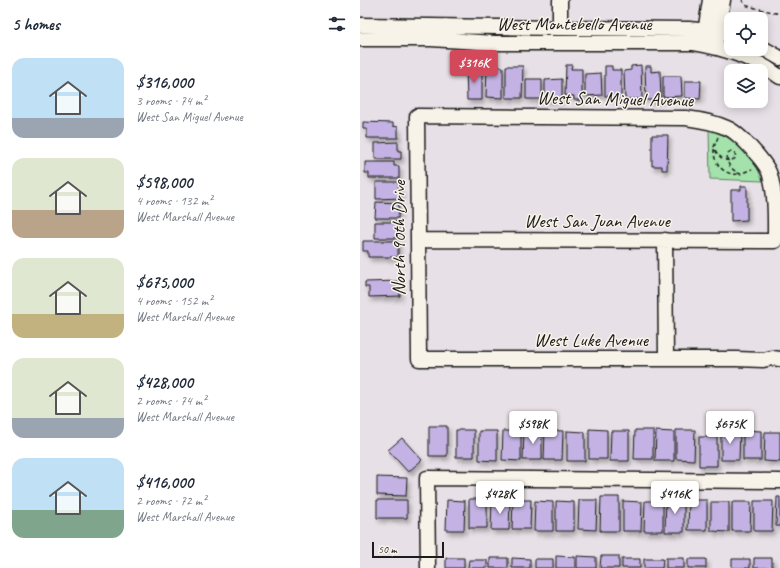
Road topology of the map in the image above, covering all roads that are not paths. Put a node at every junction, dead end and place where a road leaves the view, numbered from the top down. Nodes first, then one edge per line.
1 (560, 0) edge
2 (710, 0) edge
3 (723, 0) edge
4 (360, 25) edge
5 (560, 28) junction
6 (714, 38) edge
7 (360, 39) edge
8 (768, 51) edge
9 (780, 58) edge
10 (780, 77) edge
11 (417, 116) joint
12 (418, 240) junction
13 (666, 240) junction
14 (775, 241) joint
15 (419, 359) joint
16 (666, 359) junction
17 (780, 359) edge
18 (763, 360) junction
19 (780, 368) edge
20 (780, 481) edge
21 (428, 568) edge

1 - 5 street
2 - 6 street
3 - 6 street
4 - 5 street, West Montebello Avenue
5 - 6 street, West Montebello Avenue
6 - 7 street, West Montebello Avenue
6 - 10 street, West Montebello Avenue
8 - 9 street
11 - 12 street, North 90th Drive
11 - 14 street, West San Miguel Avenue
12 - 13 street, West San Juan Avenue
12 - 15 street, North 90th Drive
13 - 14 street, West San Juan Avenue
13 - 16 street
15 - 16 street, West Luke Avenue
16 - 18 street, West Luke Avenue
17 - 18 street, West Luke Avenue
18 - 19 street, West Luke Avenue
20 - 21 street

